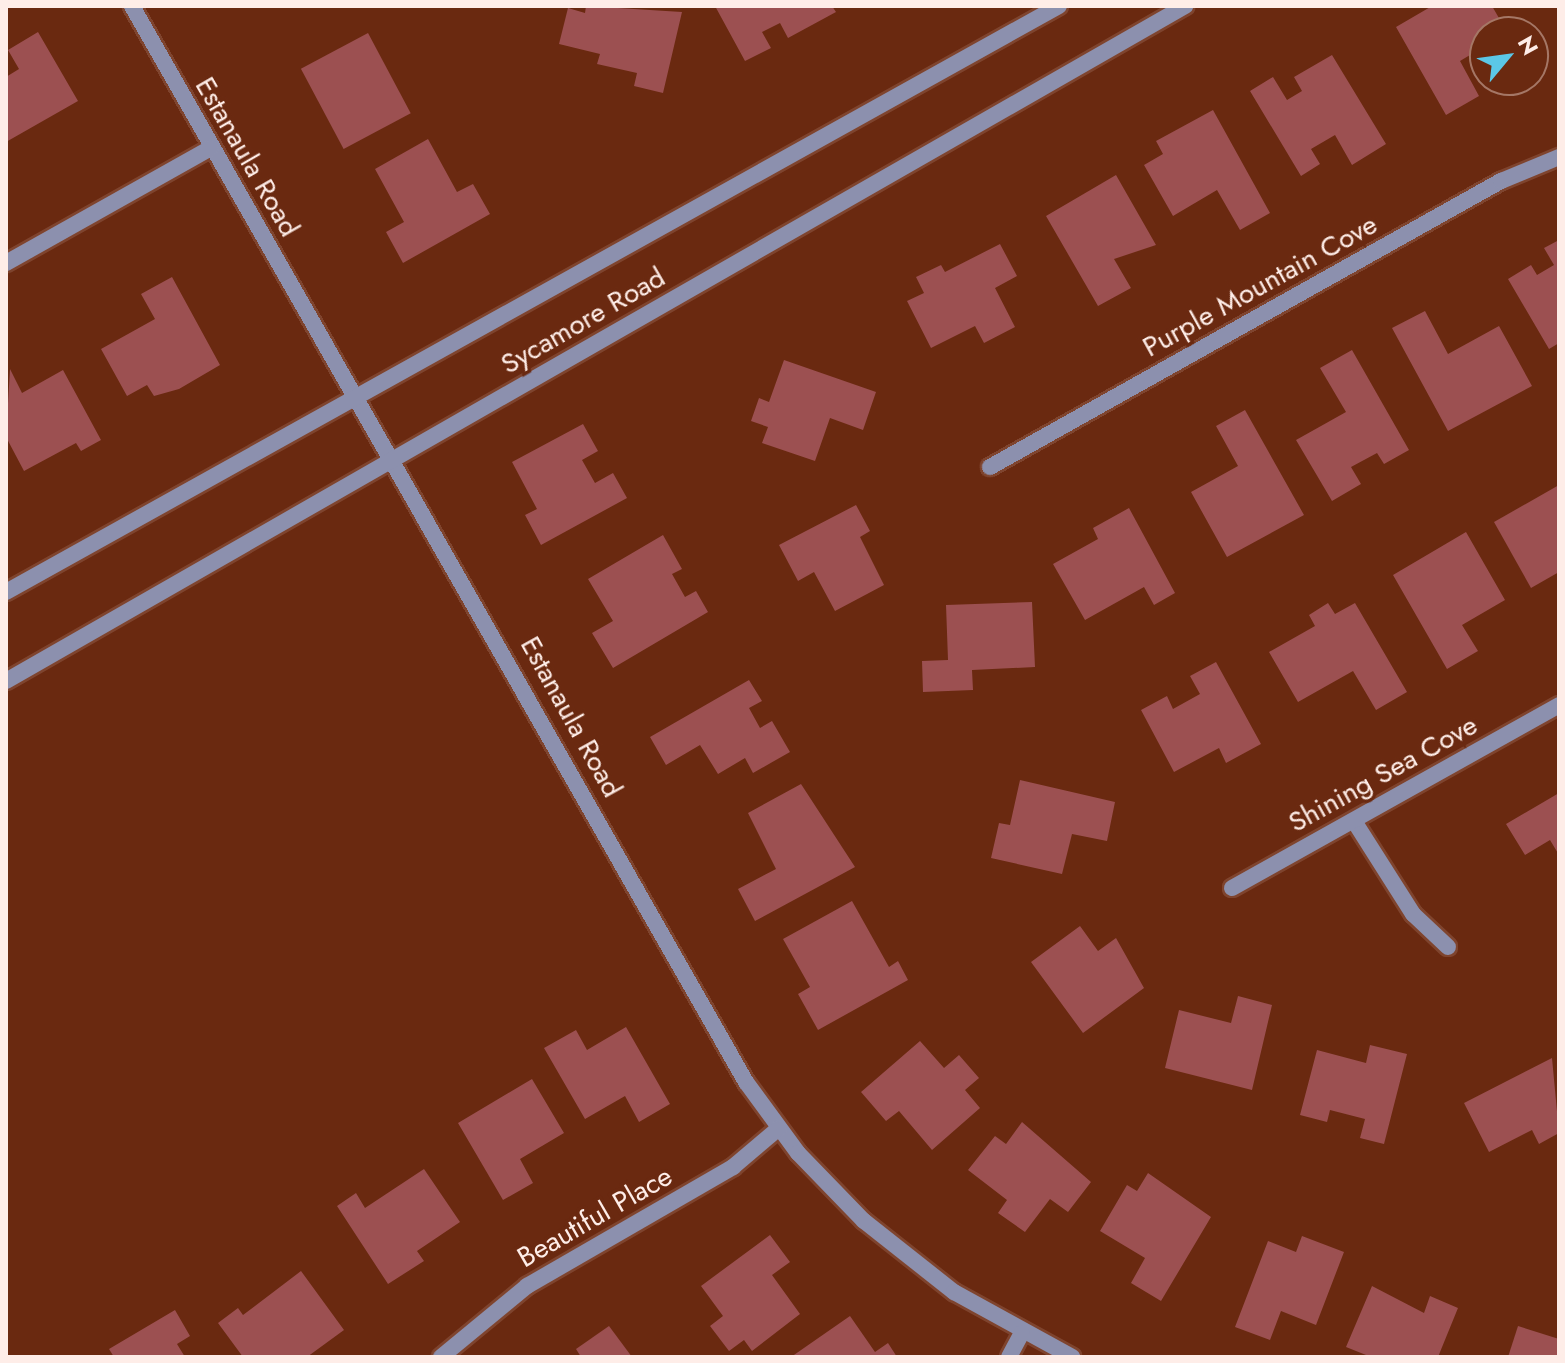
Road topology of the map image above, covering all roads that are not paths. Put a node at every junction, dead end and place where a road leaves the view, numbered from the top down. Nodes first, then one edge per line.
1 (132, 6) edge
2 (1059, 6) edge
3 (1185, 6) edge
4 (211, 148) junction
5 (1559, 157) edge
6 (6, 263) edge
7 (356, 400) junction
8 (396, 458) junction
9 (990, 467) dead end
10 (6, 592) edge
11 (6, 681) edge
12 (1559, 705) edge
13 (1354, 821) junction
14 (1232, 888) dead end
15 (1448, 947) dead end
16 (779, 1128) junction
17 (1022, 1333) junction
18 (441, 1357) edge
19 (1009, 1357) edge
20 (1072, 1357) edge

1 - 4 street, Estanaula Road
2 - 7 street, Sycamore Road
3 - 8 street, Sycamore Road
4 - 6 street
4 - 7 street, Estanaula Road
5 - 9 street, Purple Mountain Cove
7 - 8 street, Estanaula Road
7 - 10 street, Sycamore Road
8 - 11 street, Sycamore Road
8 - 16 street, Estanaula Road
12 - 13 street, Shining Sea Cove
13 - 14 street, Shining Sea Cove
13 - 15 street
16 - 17 street, Estanaula Road
16 - 18 street, Beautiful Place
17 - 19 street
17 - 20 street, Estanaula Road

